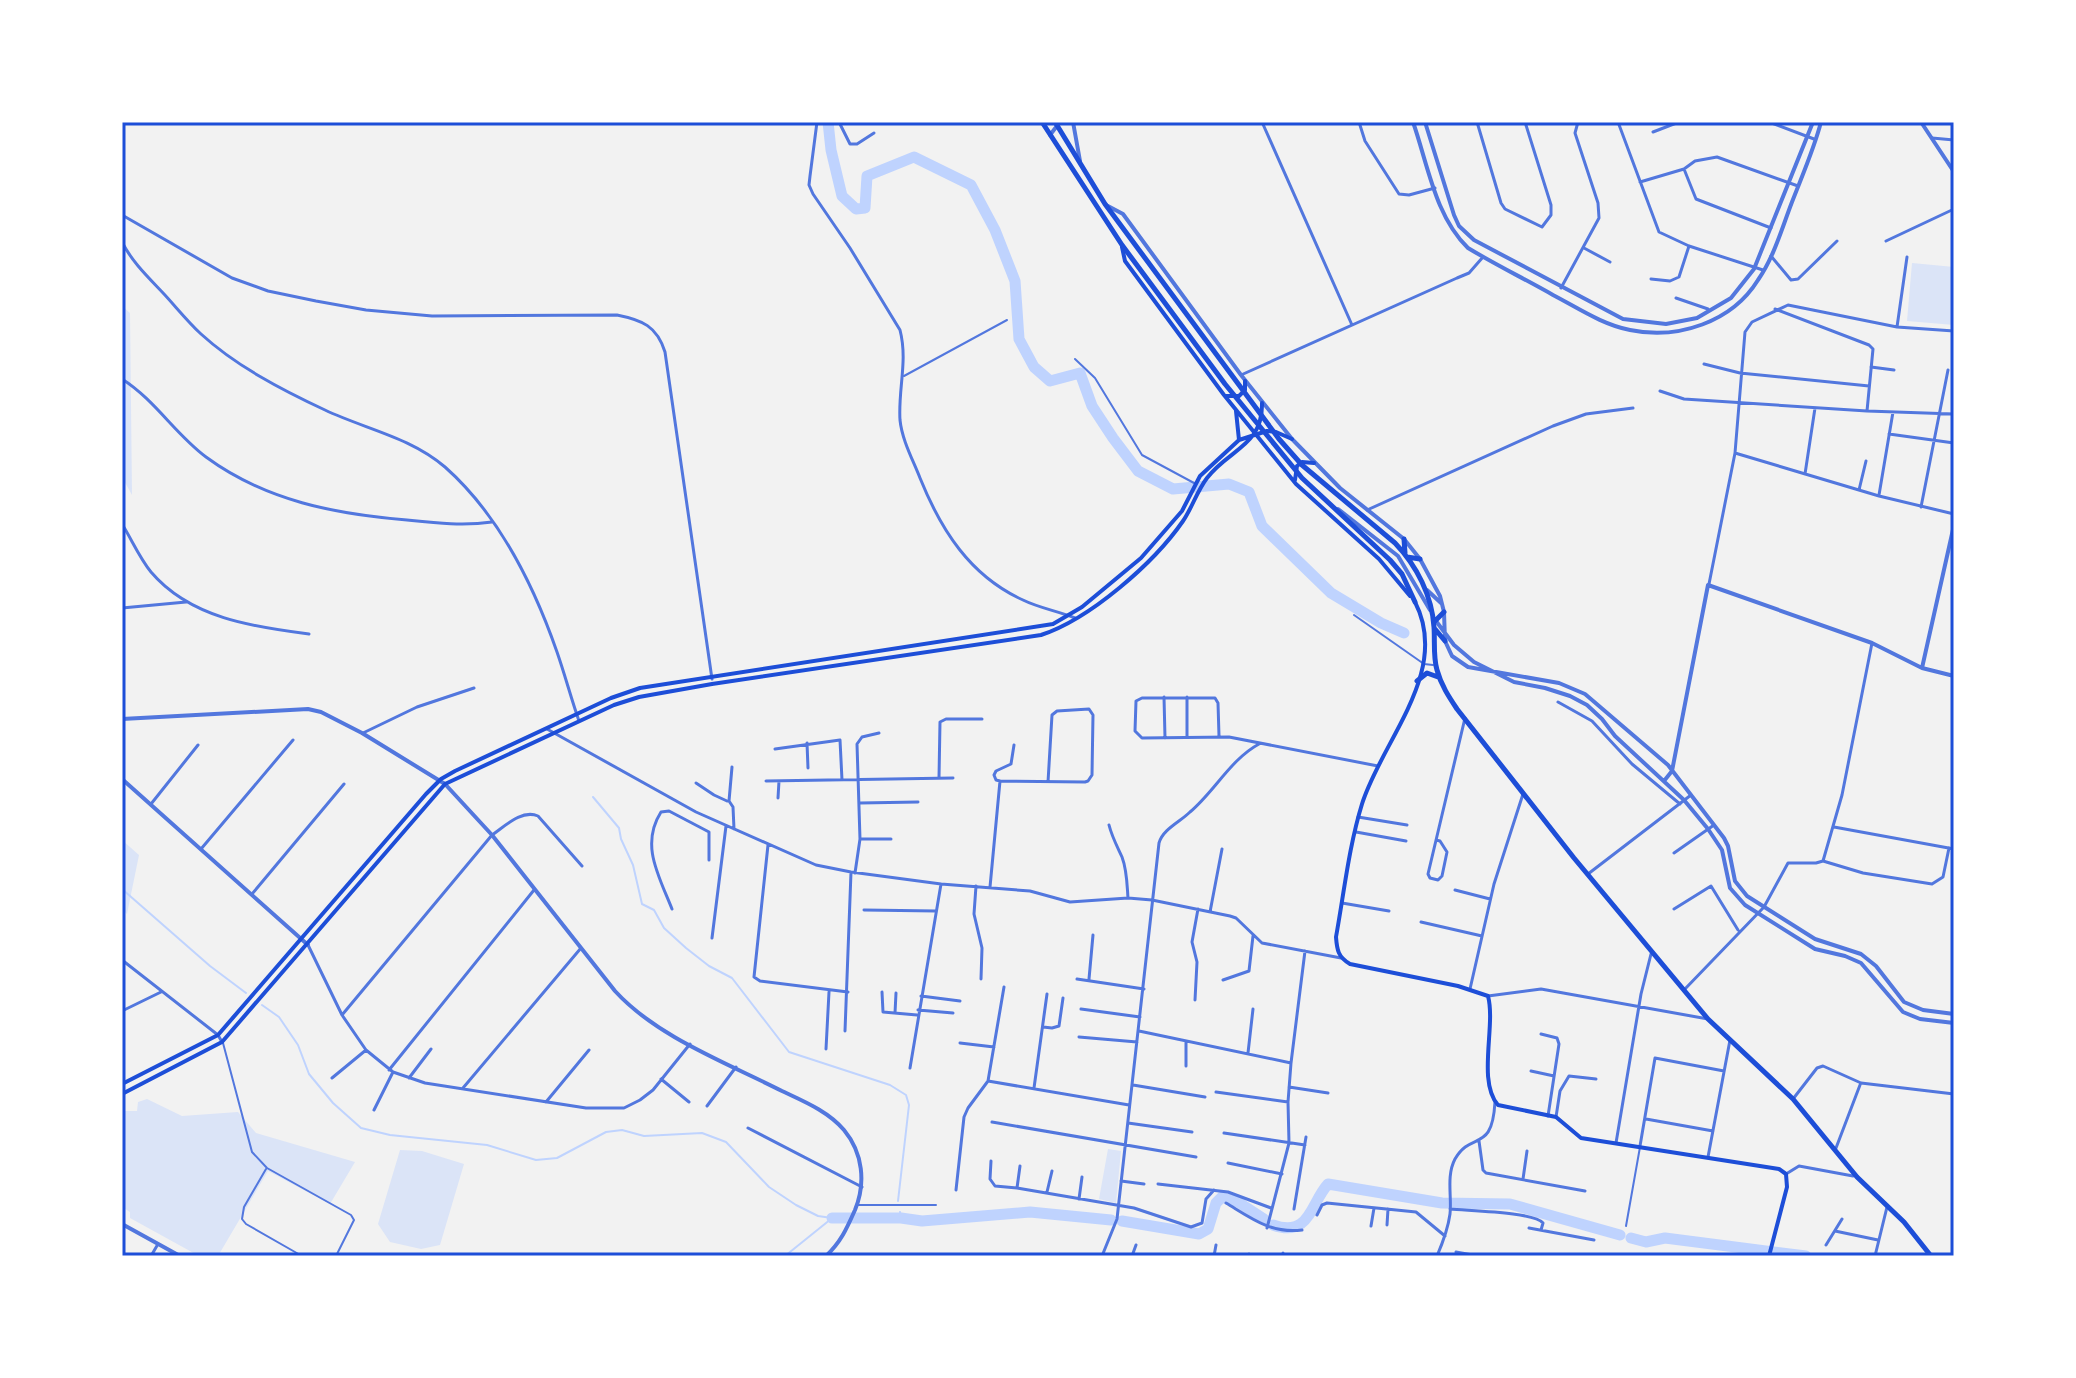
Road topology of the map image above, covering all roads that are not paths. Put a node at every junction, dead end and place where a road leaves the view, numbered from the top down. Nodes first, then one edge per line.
1 (817, 122) edge
2 (839, 122) edge
3 (1042, 122) edge
4 (1073, 122) edge
5 (1262, 122) edge
6 (1359, 122) edge
7 (1413, 122) edge
8 (1425, 122) edge
9 (1477, 122) edge
10 (1525, 122) edge
11 (1578, 122) edge
12 (1618, 122) edge
13 (1679, 122) edge
14 (1769, 122) edge
15 (1813, 122) edge
16 (1821, 122) edge
17 (1921, 122) edge
18 (1057, 123) edge
19 (1670, 124) edge
20 (1653, 132) dead end
21 (874, 133) dead end
22 (1050, 135) junction
23 (1808, 136) junction
24 (1932, 138) junction
25 (1815, 139) junction
26 (1954, 140) edge
27 (1080, 163) junction
28 (1684, 169) junction
29 (1954, 172) edge
30 (1640, 182) junction
31 (1790, 183) junction
32 (1798, 186) junction
33 (1435, 188) junction
34 (1105, 204) junction
35 (1954, 209) edge
36 (122, 215) edge
37 (1772, 229) junction
38 (1837, 241) dead end
39 (1886, 241) dead end
40 (122, 242) edge
41 (1122, 245) junction
42 (1689, 246) junction
43 (1584, 248) junction
44 (1771, 256) junction
45 (1483, 257) junction
46 (1907, 257) dead end
47 (1610, 262) dead end
48 (1754, 269) junction
49 (1764, 270) junction
50 (1651, 279) dead end
51 (1561, 288) junction
52 (1676, 298) dead end
53 (1775, 309) junction
54 (1712, 311) junction
55 (1007, 320) dead end
56 (1352, 325) junction
57 (1897, 327) junction
58 (1954, 331) edge
59 (1075, 359) dead end
60 (1704, 364) dead end
61 (1871, 367) junction
62 (1894, 370) dead end
63 (1948, 370) dead end
64 (1740, 373) junction
65 (1241, 375) junction
66 (904, 376) junction
67 (122, 379) edge
68 (1245, 381) junction
69 (1869, 386) junction
70 (1660, 391) dead end
71 (1224, 395) junction
72 (1262, 403) junction
73 (1737, 403) junction
74 (1633, 408) dead end
75 (1815, 408) junction
76 (1235, 409) junction
77 (1867, 411) junction
78 (1941, 411) junction
79 (1893, 412) junction
80 (1954, 414) edge
81 (1255, 433) junction
82 (1889, 434) junction
83 (1292, 439) junction
84 (1239, 440) junction
85 (1936, 440) junction
86 (1954, 443) edge
87 (1735, 453) junction
88 (1866, 461) dead end
89 (1314, 463) junction
90 (1805, 474) junction
91 (1195, 484) junction
92 (1296, 484) junction
93 (1859, 490) junction
94 (1879, 496) junction
95 (1333, 505) junction
96 (1921, 507) junction
97 (1367, 510) junction
98 (1954, 514) edge
99 (492, 522) junction
100 (122, 524) edge
101 (1954, 525) edge
102 (1404, 539) junction
103 (1406, 556) junction
104 (1420, 559) junction
105 (1708, 585) junction
106 (1425, 588) junction
107 (186, 602) junction
108 (1415, 602) junction
109 (122, 608) edge
110 (1443, 608) junction
111 (1354, 615) dead end
112 (1070, 616) junction
113 (1078, 619) junction
114 (1434, 625) junction
115 (309, 634) dead end
116 (1445, 641) junction
117 (1872, 643) junction
118 (1424, 664) junction
119 (1436, 666) junction
120 (1922, 668) junction
121 (711, 676) junction
122 (1954, 676) edge
123 (1439, 678) junction
124 (1417, 681) junction
125 (712, 684) junction
126 (474, 688) dead end
127 (1164, 697) junction
128 (1187, 697) junction
129 (1558, 702) dead end
130 (577, 714) junction
131 (1465, 718) junction
132 (122, 719) edge
133 (982, 719) dead end
134 (579, 721) junction
135 (1470, 726) junction
136 (547, 729) junction
137 (362, 733) junction
138 (879, 733) dead end
139 (553, 734) junction
140 (1461, 734) junction
141 (1219, 736) junction
142 (1187, 737) junction
143 (1165, 738) junction
144 (293, 740) dead end
145 (807, 743) junction
146 (1259, 744) junction
147 (198, 745) dead end
148 (1014, 745) dead end
149 (775, 749) dead end
150 (1378, 766) junction
151 (732, 767) dead end
152 (808, 768) dead end
153 (1672, 771) junction
154 (939, 778) junction
155 (953, 778) dead end
156 (122, 779) edge
157 (842, 780) junction
158 (766, 781) dead end
159 (779, 781) junction
160 (857, 781) junction
161 (1664, 781) junction
162 (443, 782) junction
163 (1048, 782) junction
164 (696, 783) dead end
165 (344, 784) dead end
166 (999, 784) junction
167 (1523, 794) junction
168 (1691, 795) junction
169 (778, 798) dead end
170 (729, 801) junction
171 (918, 802) dead end
172 (1682, 802) junction
173 (860, 803) junction
174 (151, 804) junction
175 (696, 812) junction
176 (1358, 817) junction
177 (692, 823) junction
178 (1109, 825) dead end
179 (1407, 825) dead end
180 (1714, 825) junction
181 (726, 826) junction
182 (1834, 827) junction
183 (1708, 829) junction
184 (734, 830) junction
185 (1356, 832) junction
186 (492, 835) junction
187 (860, 839) junction
188 (891, 839) dead end
189 (1436, 840) junction
190 (1406, 841) dead end
191 (768, 845) junction
192 (201, 849) junction
193 (1222, 849) dead end
194 (1952, 849) edge
195 (1674, 853) dead end
196 (709, 860) dead end
197 (1823, 861) junction
198 (582, 866) dead end
199 (853, 873) junction
200 (1588, 874) junction
201 (941, 884) junction
202 (976, 886) junction
203 (990, 887) junction
204 (534, 890) junction
205 (1455, 890) dead end
206 (252, 894) junction
207 (1128, 898) junction
208 (1491, 899) junction
209 (1152, 900) junction
210 (1342, 903) junction
211 (1764, 907) junction
212 (672, 909) dead end
213 (1198, 909) junction
214 (1674, 909) dead end
215 (864, 910) dead end
216 (936, 911) junction
217 (1389, 911) dead end
218 (1210, 912) junction
219 (1758, 913) junction
220 (1421, 922) dead end
221 (1739, 931) junction
222 (1093, 935) dead end
223 (1253, 936) junction
224 (1482, 936) junction
225 (712, 938) dead end
226 (303, 939) junction
227 (308, 945) junction
228 (581, 948) junction
229 (1306, 950) junction
230 (1651, 953) junction
231 (1341, 958) junction
232 (122, 960) edge
233 (981, 979) dead end
234 (1077, 979) dead end
235 (1088, 980) junction
236 (1223, 980) dead end
237 (1004, 987) dead end
238 (1144, 989) junction
239 (1470, 989) junction
240 (1684, 990) junction
241 (161, 992) junction
242 (829, 992) junction
243 (848, 992) junction
244 (882, 992) dead end
245 (896, 993) dead end
246 (1047, 994) dead end
247 (921, 996) junction
248 (1488, 996) junction
249 (1063, 998) dead end
250 (1195, 1000) dead end
251 (960, 1001) dead end
252 (1640, 1007) junction
253 (1081, 1009) dead end
254 (1253, 1009) dead end
255 (122, 1011) edge
256 (895, 1013) junction
257 (918, 1013) junction
258 (953, 1013) dead end
259 (1954, 1014) edge
260 (342, 1015) junction
261 (1140, 1017) junction
262 (1708, 1019) junction
263 (1954, 1023) edge
264 (1043, 1027) junction
265 (845, 1031) dead end
266 (1139, 1031) junction
267 (1541, 1034) dead end
268 (218, 1035) junction
269 (1079, 1037) dead end
270 (1730, 1040) junction
271 (222, 1042) junction
272 (1137, 1042) junction
273 (1186, 1042) junction
274 (960, 1043) dead end
275 (690, 1044) junction
276 (994, 1047) junction
277 (431, 1049) dead end
278 (826, 1049) dead end
279 (366, 1050) junction
280 (589, 1050) dead end
281 (1247, 1054) junction
282 (1291, 1063) junction
283 (1186, 1066) dead end
284 (736, 1067) junction
285 (910, 1068) dead end
286 (391, 1071) junction
287 (1531, 1071) dead end
288 (1724, 1071) junction
289 (1554, 1076) junction
290 (332, 1078) dead end
291 (408, 1078) junction
292 (661, 1079) junction
293 (1596, 1079) dead end
294 (988, 1081) junction
295 (1861, 1083) junction
296 (122, 1084) edge
297 (1132, 1085) junction
298 (1289, 1087) junction
299 (133, 1088) junction
300 (463, 1088) junction
301 (1034, 1088) junction
302 (1216, 1092) dead end
303 (1328, 1093) dead end
304 (122, 1094) edge
305 (1954, 1094) edge
306 (1205, 1097) dead end
307 (1793, 1099) junction
308 (546, 1102) junction
309 (689, 1102) dead end
310 (1288, 1102) junction
311 (1495, 1102) junction
312 (1129, 1105) junction
313 (707, 1106) dead end
314 (374, 1110) dead end
315 (1548, 1116) junction
316 (1556, 1117) junction
317 (1645, 1119) junction
318 (992, 1122) dead end
319 (1127, 1123) junction
320 (748, 1128) dead end
321 (1713, 1131) junction
322 (1192, 1132) dead end
323 (1224, 1133) dead end
324 (1306, 1137) dead end
325 (1479, 1141) junction
326 (1289, 1143) junction
327 (1616, 1143) junction
328 (1305, 1145) junction
329 (1125, 1146) junction
330 (1640, 1146) junction
331 (1836, 1148) junction
332 (1527, 1151) dead end
333 (1196, 1157) dead end
334 (1708, 1157) junction
335 (991, 1161) dead end
336 (1228, 1163) dead end
337 (1020, 1166) dead end
338 (267, 1168) junction
339 (1052, 1171) dead end
340 (1282, 1174) junction
341 (1786, 1174) junction
342 (1082, 1177) dead end
343 (1857, 1177) junction
344 (1523, 1180) junction
345 (1121, 1181) junction
346 (1144, 1184) dead end
347 (1158, 1184) dead end
348 (862, 1187) junction
349 (1017, 1188) junction
350 (956, 1190) dead end
351 (1214, 1190) junction
352 (1585, 1191) dead end
353 (1047, 1192) junction
354 (1079, 1199) junction
355 (1226, 1203) dead end
356 (936, 1205) dead end
357 (1118, 1205) junction
358 (1887, 1207) junction
359 (856, 1208) junction
360 (1272, 1208) junction
361 (1374, 1208) junction
362 (1294, 1209) dead end
363 (1388, 1209) junction
364 (1450, 1209) junction
365 (1317, 1215) dead end
366 (1842, 1219) dead end
367 (122, 1224) edge
368 (1387, 1225) dead end
369 (1371, 1226) dead end
370 (1626, 1226) dead end
371 (1267, 1228) junction
372 (1529, 1228) dead end
373 (1302, 1230) dead end
374 (1541, 1230) junction
375 (1835, 1231) junction
376 (1445, 1236) junction
377 (1594, 1240) dead end
378 (1879, 1240) junction
379 (158, 1244) junction
380 (1136, 1245) dead end
381 (1216, 1245) dead end
382 (1826, 1245) dead end
383 (1456, 1252) dead end
384 (151, 1256) edge
385 (180, 1256) edge
386 (302, 1256) edge
387 (336, 1256) edge
388 (826, 1256) edge
389 (1102, 1256) edge
390 (1132, 1256) edge
391 (1214, 1256) edge
392 (1437, 1256) edge
393 (1478, 1256) edge
394 (1769, 1256) edge
395 (1875, 1256) edge
396 (1931, 1256) edge

1 - 66 street
2 - 21 street
3 - 22 main road
4 - 27 street
5 - 56 street
6 - 33 street
7 - 33 street
8 - 51 street
9 - 10 street
11 - 43 street
12 - 30 street
13 - 19 street
14 - 23 street
15 - 23 street
16 - 25 street
17 - 24 street
18 - 22 street
18 - 27 main road
19 - 20 street
22 - 41 main road
23 - 25 street
23 - 31 street
24 - 26 street
24 - 29 street
25 - 32 street
27 - 34 main road
28 - 30 street
28 - 31 street
28 - 37 street
30 - 42 street
31 - 32 street
31 - 37 street
32 - 44 street
33 - 45 street
34 - 65 street
34 - 103 main road
35 - 39 street
36 - 121 street
37 - 48 street
38 - 44 street
40 - 99 street
41 - 71 main road
41 - 95 main road
42 - 48 street
42 - 50 street
43 - 47 street
43 - 51 street
44 - 49 street
45 - 49 street
45 - 56 street
46 - 57 street
48 - 49 street
48 - 54 street
51 - 54 street
52 - 54 street
53 - 57 street
53 - 61 street
53 - 64 street
55 - 66 lane
56 - 65 street
57 - 58 street
59 - 91 lane
60 - 64 street
61 - 62 street
61 - 69 street
63 - 78 street
64 - 69 street
64 - 73 street
65 - 68 street
66 - 112 street
67 - 99 street
68 - 71 main road
68 - 72 street
69 - 77 street
70 - 73 street
71 - 76 main road
72 - 81 main road
72 - 83 street
73 - 75 street
73 - 87 street
74 - 97 street
75 - 77 street
75 - 90 street
76 - 81 main road
76 - 84 main road
77 - 79 street
78 - 79 street
78 - 80 street
78 - 85 street
79 - 82 street
81 - 83 main road
81 - 84 main road
81 - 92 main road
81 - 113 main road
82 - 85 street
82 - 94 street
83 - 89 street
84 - 91 main road
85 - 86 street
85 - 96 street
87 - 90 street
87 - 105 street
88 - 93 street
89 - 92 main road
89 - 97 street
90 - 93 street
91 - 112 main road
92 - 108 main road
93 - 94 street
94 - 96 street
95 - 108 main road
95 - 161 street
96 - 98 street
97 - 102 street
99 - 130 street
100 - 107 street
101 - 120 street
102 - 103 main road
102 - 104 street
103 - 104 main road
103 - 106 main road
104 - 110 street
105 - 117 street
105 - 153 street
106 - 110 street
106 - 114 main road
107 - 109 street
107 - 115 street
108 - 118 main road
110 - 114 main road
110 - 116 street
111 - 118 lane
112 - 113 street
112 - 121 main road
113 - 125 main road
114 - 116 main road
114 - 119 main road
116 - 153 street
117 - 120 street
117 - 182 street
118 - 119 lane
118 - 124 main road
119 - 123 main road
120 - 122 street
121 - 125 street
121 - 130 main road
123 - 124 main road
123 - 131 main road
124 - 150 main road
125 - 134 main road
126 - 137 street
127 - 128 street
127 - 143 street
127 - 143 street
128 - 141 street
128 - 142 street
129 - 172 street
130 - 134 street
130 - 136 main road
131 - 135 main road
131 - 140 street
132 - 137 street
133 - 154 street
134 - 139 main road
135 - 140 street
135 - 167 main road
136 - 139 street
136 - 162 main road
137 - 162 street
138 - 160 street
139 - 162 main road
139 - 175 street
140 - 189 street
141 - 142 street
141 - 146 street
142 - 143 street
144 - 192 street
145 - 149 street
145 - 152 street
145 - 157 street
146 - 150 street
146 - 209 street
147 - 174 street
148 - 166 street
150 - 176 main road
151 - 170 street
153 - 161 street
153 - 168 street
154 - 155 street
154 - 160 street
156 - 174 street
157 - 159 street
157 - 160 street
158 - 159 street
159 - 169 street
160 - 173 street
161 - 172 street
162 - 186 street
162 - 226 main road
162 - 227 main road
163 - 163 street
163 - 166 street
164 - 170 street
165 - 206 street
166 - 203 street
167 - 200 main road
167 - 208 street
168 - 172 street
168 - 180 street
170 - 184 street
171 - 173 street
172 - 183 street
172 - 200 street
173 - 187 street
174 - 192 street
175 - 177 street
175 - 181 street
176 - 179 street
176 - 185 main road
177 - 196 street
177 - 212 street
178 - 207 street
180 - 183 street
180 - 211 street
181 - 184 street
181 - 225 street
182 - 194 street
182 - 197 street
183 - 195 street
183 - 219 street
184 - 191 street
185 - 190 street
185 - 210 main road
186 - 198 street
186 - 204 street
186 - 260 street
187 - 188 street
187 - 199 street
189 - 189 street
191 - 199 street
191 - 242 street
192 - 206 street
193 - 218 street
194 - 197 street
197 - 211 street
199 - 201 street
199 - 243 street
200 - 230 main road
201 - 202 street
201 - 216 street
202 - 203 street
202 - 233 street
203 - 207 street
204 - 228 street
204 - 286 street
205 - 208 street
206 - 226 street
207 - 209 street
208 - 224 street
209 - 213 street
209 - 238 street
210 - 217 street
210 - 231 main road
211 - 219 street
211 - 259 street
213 - 218 street
213 - 250 street
214 - 221 street
215 - 216 street
216 - 247 street
218 - 223 street
219 - 221 street
219 - 263 street
220 - 224 street
221 - 240 street
222 - 235 street
223 - 229 street
223 - 236 street
224 - 239 street
226 - 227 street
226 - 268 main road
227 - 260 street
227 - 271 main road
228 - 275 street
228 - 300 street
229 - 231 street
229 - 282 street
230 - 240 main road
230 - 252 street
231 - 239 main road
232 - 241 street
234 - 235 street
235 - 238 street
237 - 276 street
238 - 261 street
239 - 248 main road
240 - 262 main road
241 - 255 street
241 - 268 street
242 - 243 street
242 - 278 street
243 - 265 street
244 - 256 street
245 - 256 street
246 - 264 street
247 - 251 street
247 - 257 street
248 - 252 street
248 - 311 main road
249 - 264 street
252 - 262 street
252 - 327 street
253 - 261 street
254 - 281 street
256 - 257 street
257 - 258 street
257 - 285 street
260 - 279 street
261 - 266 street
262 - 270 main road
264 - 301 street
266 - 272 street
266 - 273 street
267 - 289 street
268 - 271 street
268 - 296 main road
269 - 272 street
270 - 288 street
270 - 307 main road
271 - 299 main road
271 - 338 lane
272 - 297 street
273 - 281 street
273 - 283 street
274 - 276 street
275 - 284 street
275 - 292 street
276 - 294 street
277 - 291 street
279 - 286 street
279 - 290 street
280 - 308 street
281 - 282 street
282 - 298 street
284 - 313 street
284 - 348 street
286 - 291 street
286 - 314 street
287 - 289 street
288 - 317 street
288 - 321 street
289 - 315 street
291 - 300 street
292 - 308 street
292 - 309 street
293 - 316 street
294 - 301 street
294 - 350 street
295 - 305 street
295 - 307 street
295 - 331 street
296 - 299 street
297 - 306 street
297 - 312 street
298 - 303 street
298 - 310 street
299 - 304 main road
300 - 308 street
301 - 312 street
302 - 310 street
307 - 331 main road
310 - 326 street
311 - 315 main road
311 - 325 street
312 - 319 street
315 - 316 main road
316 - 327 main road
317 - 321 street
317 - 330 street
318 - 329 street
319 - 322 street
319 - 329 street
320 - 348 street
321 - 334 street
323 - 326 street
324 - 328 street
325 - 344 street
325 - 364 street
326 - 328 street
326 - 340 street
327 - 330 main road
328 - 362 street
329 - 333 street
329 - 345 street
330 - 334 main road
330 - 370 lane
331 - 343 main road
332 - 344 street
334 - 341 main road
335 - 349 street
336 - 340 street
337 - 349 street
338 - 386 lane
338 - 387 lane
339 - 353 street
340 - 360 street
341 - 343 street
341 - 394 main road
342 - 354 street
343 - 358 main road
344 - 352 street
345 - 346 street
345 - 357 street
347 - 351 street
348 - 359 street
349 - 353 street
351 - 357 street
351 - 360 street
353 - 354 street
354 - 357 street
355 - 371 street
356 - 359 lane
357 - 389 street
358 - 378 street
358 - 396 main road
359 - 388 street
360 - 371 street
361 - 363 street
361 - 365 street
361 - 369 street
363 - 368 street
363 - 376 street
364 - 374 street
364 - 376 street
366 - 375 street
367 - 379 street
371 - 373 street
372 - 374 street
374 - 377 street
375 - 378 street
375 - 382 street
376 - 392 street
378 - 395 street
379 - 384 street
379 - 385 street
380 - 390 street
381 - 391 street
383 - 393 street

